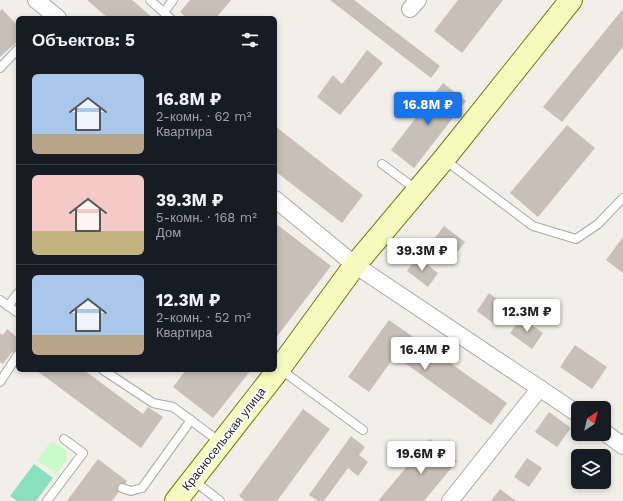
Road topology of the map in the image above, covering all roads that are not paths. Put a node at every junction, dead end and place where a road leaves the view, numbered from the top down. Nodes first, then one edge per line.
1 (150, 0) edge
2 (173, 0) edge
3 (571, 0) edge
4 (164, 12) junction
5 (168, 16) edge
6 (16, 51) edge
7 (0, 68) edge
8 (444, 159) junction
9 (382, 164) dead end
10 (418, 190) junction
11 (623, 198) edge
12 (277, 201) edge
13 (355, 266) junction
14 (16, 296) edge
15 (0, 300) edge
16 (8, 306) junction
17 (16, 312) edge
18 (16, 358) edge
19 (279, 369) junction
20 (277, 371) edge
21 (106, 372) edge
22 (277, 372) edge
23 (0, 382) edge
24 (540, 388) junction
25 (571, 409) edge
26 (191, 420) junction
27 (363, 430) dead end
28 (611, 437) edge
29 (64, 438) dead end
30 (220, 442) junction
31 (623, 446) edge
32 (192, 479) junction
33 (122, 488) dead end
34 (216, 500) edge
35 (47, 501) edge
36 (176, 501) edge
37 (450, 501) edge

1 - 4 lane
2 - 4 lane
3 - 8 main road, Красносельская улица
4 - 5 lane
6 - 7 lane
8 - 10 main road, Красносельская улица
8 - 11 lane
9 - 10 lane
10 - 13 main road, Красносельская улица
12 - 13 street
13 - 19 main road, Красносельская улица
13 - 24 street
14 - 16 lane
15 - 16 lane
16 - 17 lane
18 - 23 lane
19 - 20 main road, Красносельская улица
19 - 27 lane
21 - 26 lane
22 - 30 main road, Красносельская улица
24 - 25 street
24 - 37 street
26 - 30 lane
26 - 33 lane
28 - 31 street
29 - 35 lane
30 - 32 main road, Красносельская улица
32 - 34 lane
32 - 36 main road, Красносельская улица

